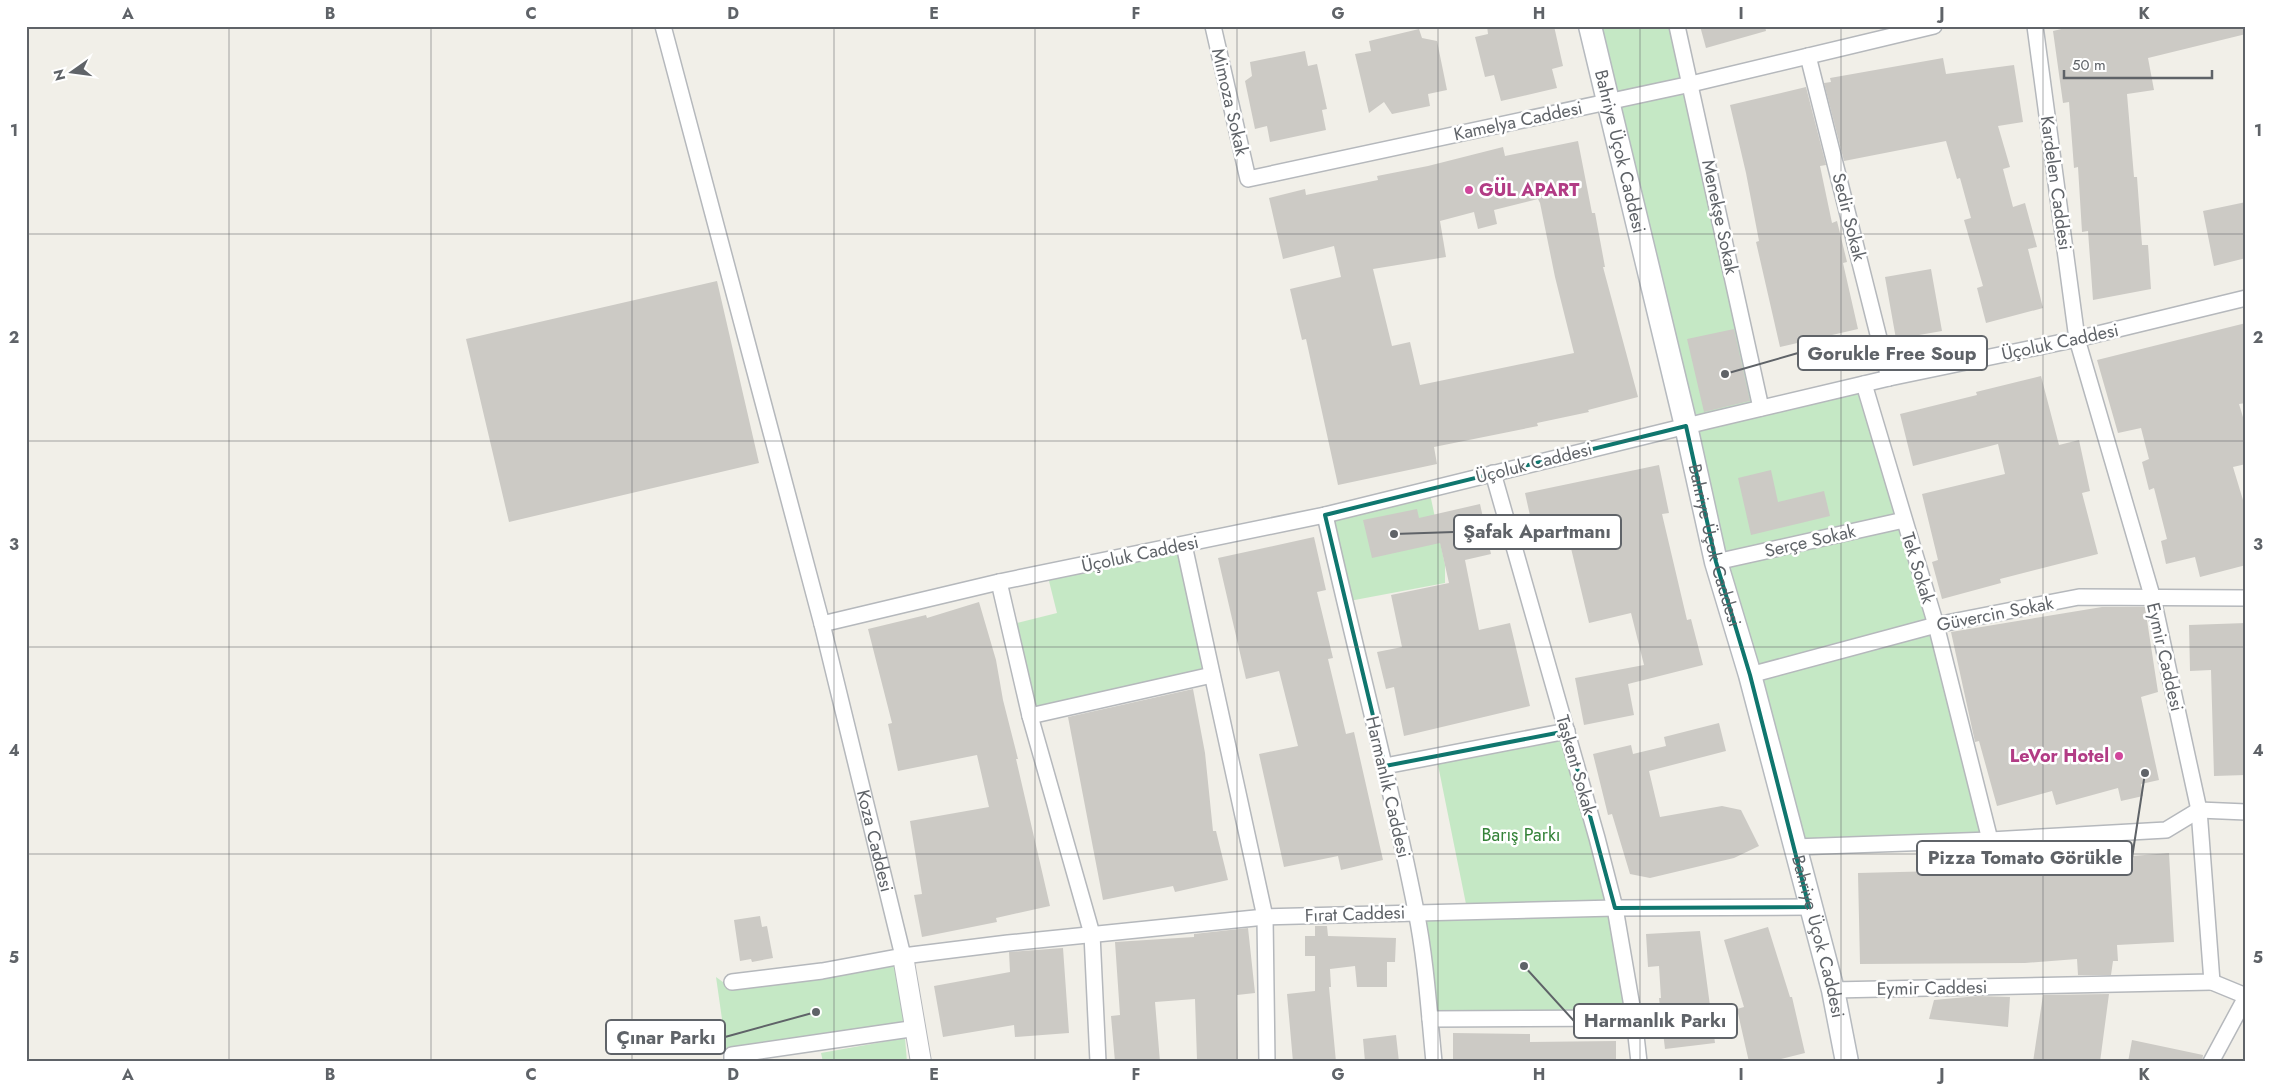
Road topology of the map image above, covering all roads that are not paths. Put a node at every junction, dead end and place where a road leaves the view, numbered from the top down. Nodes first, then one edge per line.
1 (663, 26) edge
2 (1213, 26) edge
3 (1590, 26) edge
4 (1677, 26) edge
5 (1934, 26) edge
6 (2035, 26) edge
7 (1808, 56) junction
8 (1691, 84) junction
9 (1608, 102) junction
10 (1248, 178) joint
11 (2246, 298) edge
12 (2077, 339) junction
13 (1889, 378) junction
14 (1864, 384) junction
15 (1761, 408) junction
16 (1686, 426) junction
17 (1493, 473) junction
18 (1325, 515) junction
19 (1904, 520) junction
20 (1184, 545) junction
21 (1716, 562) junction
22 (999, 582) junction
23 (2246, 598) edge
24 (2153, 599) junction
25 (822, 624) junction
26 (1936, 626) junction
27 (1212, 675) junction
28 (1750, 675) junction
29 (1030, 716) junction
30 (1567, 731) junction
31 (1385, 766) junction
32 (2200, 810) junction
33 (2246, 812) edge
34 (1990, 840) junction
35 (1794, 847) junction
36 (1809, 907) junction
37 (1615, 908) junction
38 (1416, 912) junction
39 (1265, 917) junction
40 (1092, 934) junction
41 (903, 956) junction
42 (732, 982) dead end
43 (2212, 982) junction
44 (1833, 990) junction
45 (2246, 996) edge
46 (1634, 1018) junction
47 (1430, 1020) junction
48 (917, 1028) junction
49 (732, 1059) edge
50 (1850, 1060) edge
51 (921, 1062) edge
52 (1098, 1062) edge
53 (1267, 1062) edge
54 (1434, 1062) edge
55 (1638, 1062) edge
56 (2211, 1062) edge

1 - 25 street, Koza Caddesi
2 - 10 street, Mimoza Sokak
3 - 9 main road, Bahriye Üçok Caddesi
4 - 8 street, Menekşe Sokak
5 - 7 street, Kamelya Caddesi
6 - 12 street, Kardelen Caddesi
7 - 8 street, Kamelya Caddesi
7 - 13 street, Sedir Sokak
8 - 9 street, Kamelya Caddesi
8 - 15 street, Menekşe Sokak
9 - 10 street, Kamelya Caddesi
9 - 16 main road, Bahriye Üçok Caddesi
11 - 12 street, Üçoluk Caddesi
12 - 13 street, Üçoluk Caddesi
12 - 24 street, Eymir Caddesi
13 - 14 street, Üçoluk Caddesi
14 - 15 street, Üçoluk Caddesi
14 - 19 street, Tek Sokak
15 - 16 street, Üçoluk Caddesi
16 - 17 street, Üçoluk Caddesi
16 - 21 main road, Bahriye Üçok Caddesi
17 - 18 street, Üçoluk Caddesi
17 - 30 street, Taşkent Sokak
18 - 20 street, Üçoluk Caddesi
18 - 31 street, Harmanlık Caddesi
19 - 21 street, Serçe Sokak
19 - 26 street, Tek Sokak
20 - 22 street, Üçoluk Caddesi
20 - 27 street
21 - 28 main road, Bahriye Üçok Caddesi
22 - 25 street, Üçoluk Caddesi
22 - 29 street
23 - 24 street, Güvercin Sokak
24 - 26 street, Güvercin Sokak
24 - 32 street, Eymir Caddesi
25 - 41 street, Koza Caddesi
26 - 28 street, Güvercin Sokak
26 - 34 street, Tek Sokak
27 - 29 street
27 - 39 street
28 - 35 main road, Bahriye Üçok Caddesi
29 - 40 street
30 - 31 street
30 - 37 street, Taşkent Sokak
31 - 38 street, Harmanlık Caddesi
32 - 33 street
32 - 34 street
32 - 43 street, Eymir Caddesi
34 - 35 street
35 - 36 main road, Bahriye Üçok Caddesi
36 - 37 street, Fırat Caddesi
36 - 44 main road, Bahriye Üçok Caddesi
37 - 38 street, Fırat Caddesi
37 - 46 street, Taşkent Sokak
38 - 39 street, Fırat Caddesi
38 - 47 street, Harmanlık Caddesi
39 - 40 street, Fırat Caddesi
39 - 53 street
40 - 41 street, Fırat Caddesi
40 - 52 street
41 - 42 street, Fırat Caddesi
41 - 48 street, Koza Caddesi
43 - 44 street, Eymir Caddesi
43 - 45 street, Eymir Caddesi
44 - 50 main road, Bahriye Üçok Caddesi
45 - 56 street
46 - 47 street
46 - 55 street, Taşkent Sokak
47 - 54 street, Harmanlık Caddesi
48 - 49 street
48 - 51 street, Koza Caddesi

